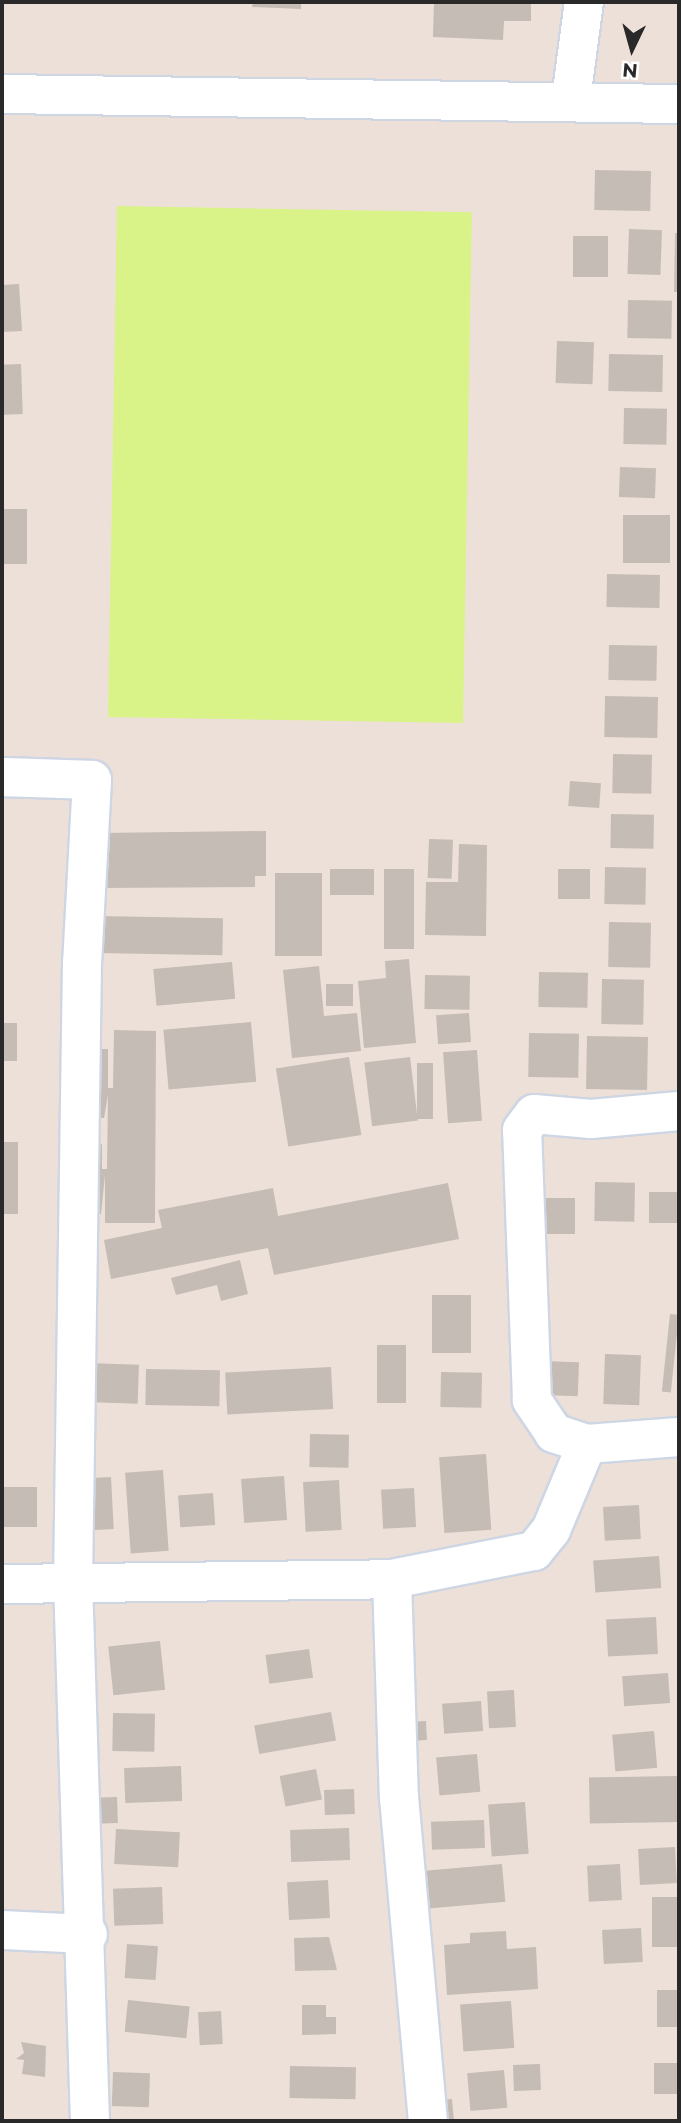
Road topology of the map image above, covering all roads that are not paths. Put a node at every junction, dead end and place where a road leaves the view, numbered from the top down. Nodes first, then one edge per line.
1 (584, 2) edge
2 (2, 94) edge
3 (571, 99) junction
4 (679, 104) edge
5 (2, 778) edge
6 (679, 1111) edge
7 (679, 1437) edge
8 (587, 1444) junction
9 (392, 1579) junction
10 (73, 1581) junction
11 (2, 1584) edge
12 (2, 1930) edge
13 (88, 1934) junction
14 (90, 2121) edge
15 (428, 2121) edge

1 - 3 street
2 - 3 street
3 - 4 street
5 - 10 street
6 - 8 street
7 - 8 street
8 - 9 street
9 - 10 street
9 - 15 street
10 - 11 street
10 - 13 street
12 - 13 street
13 - 14 street

